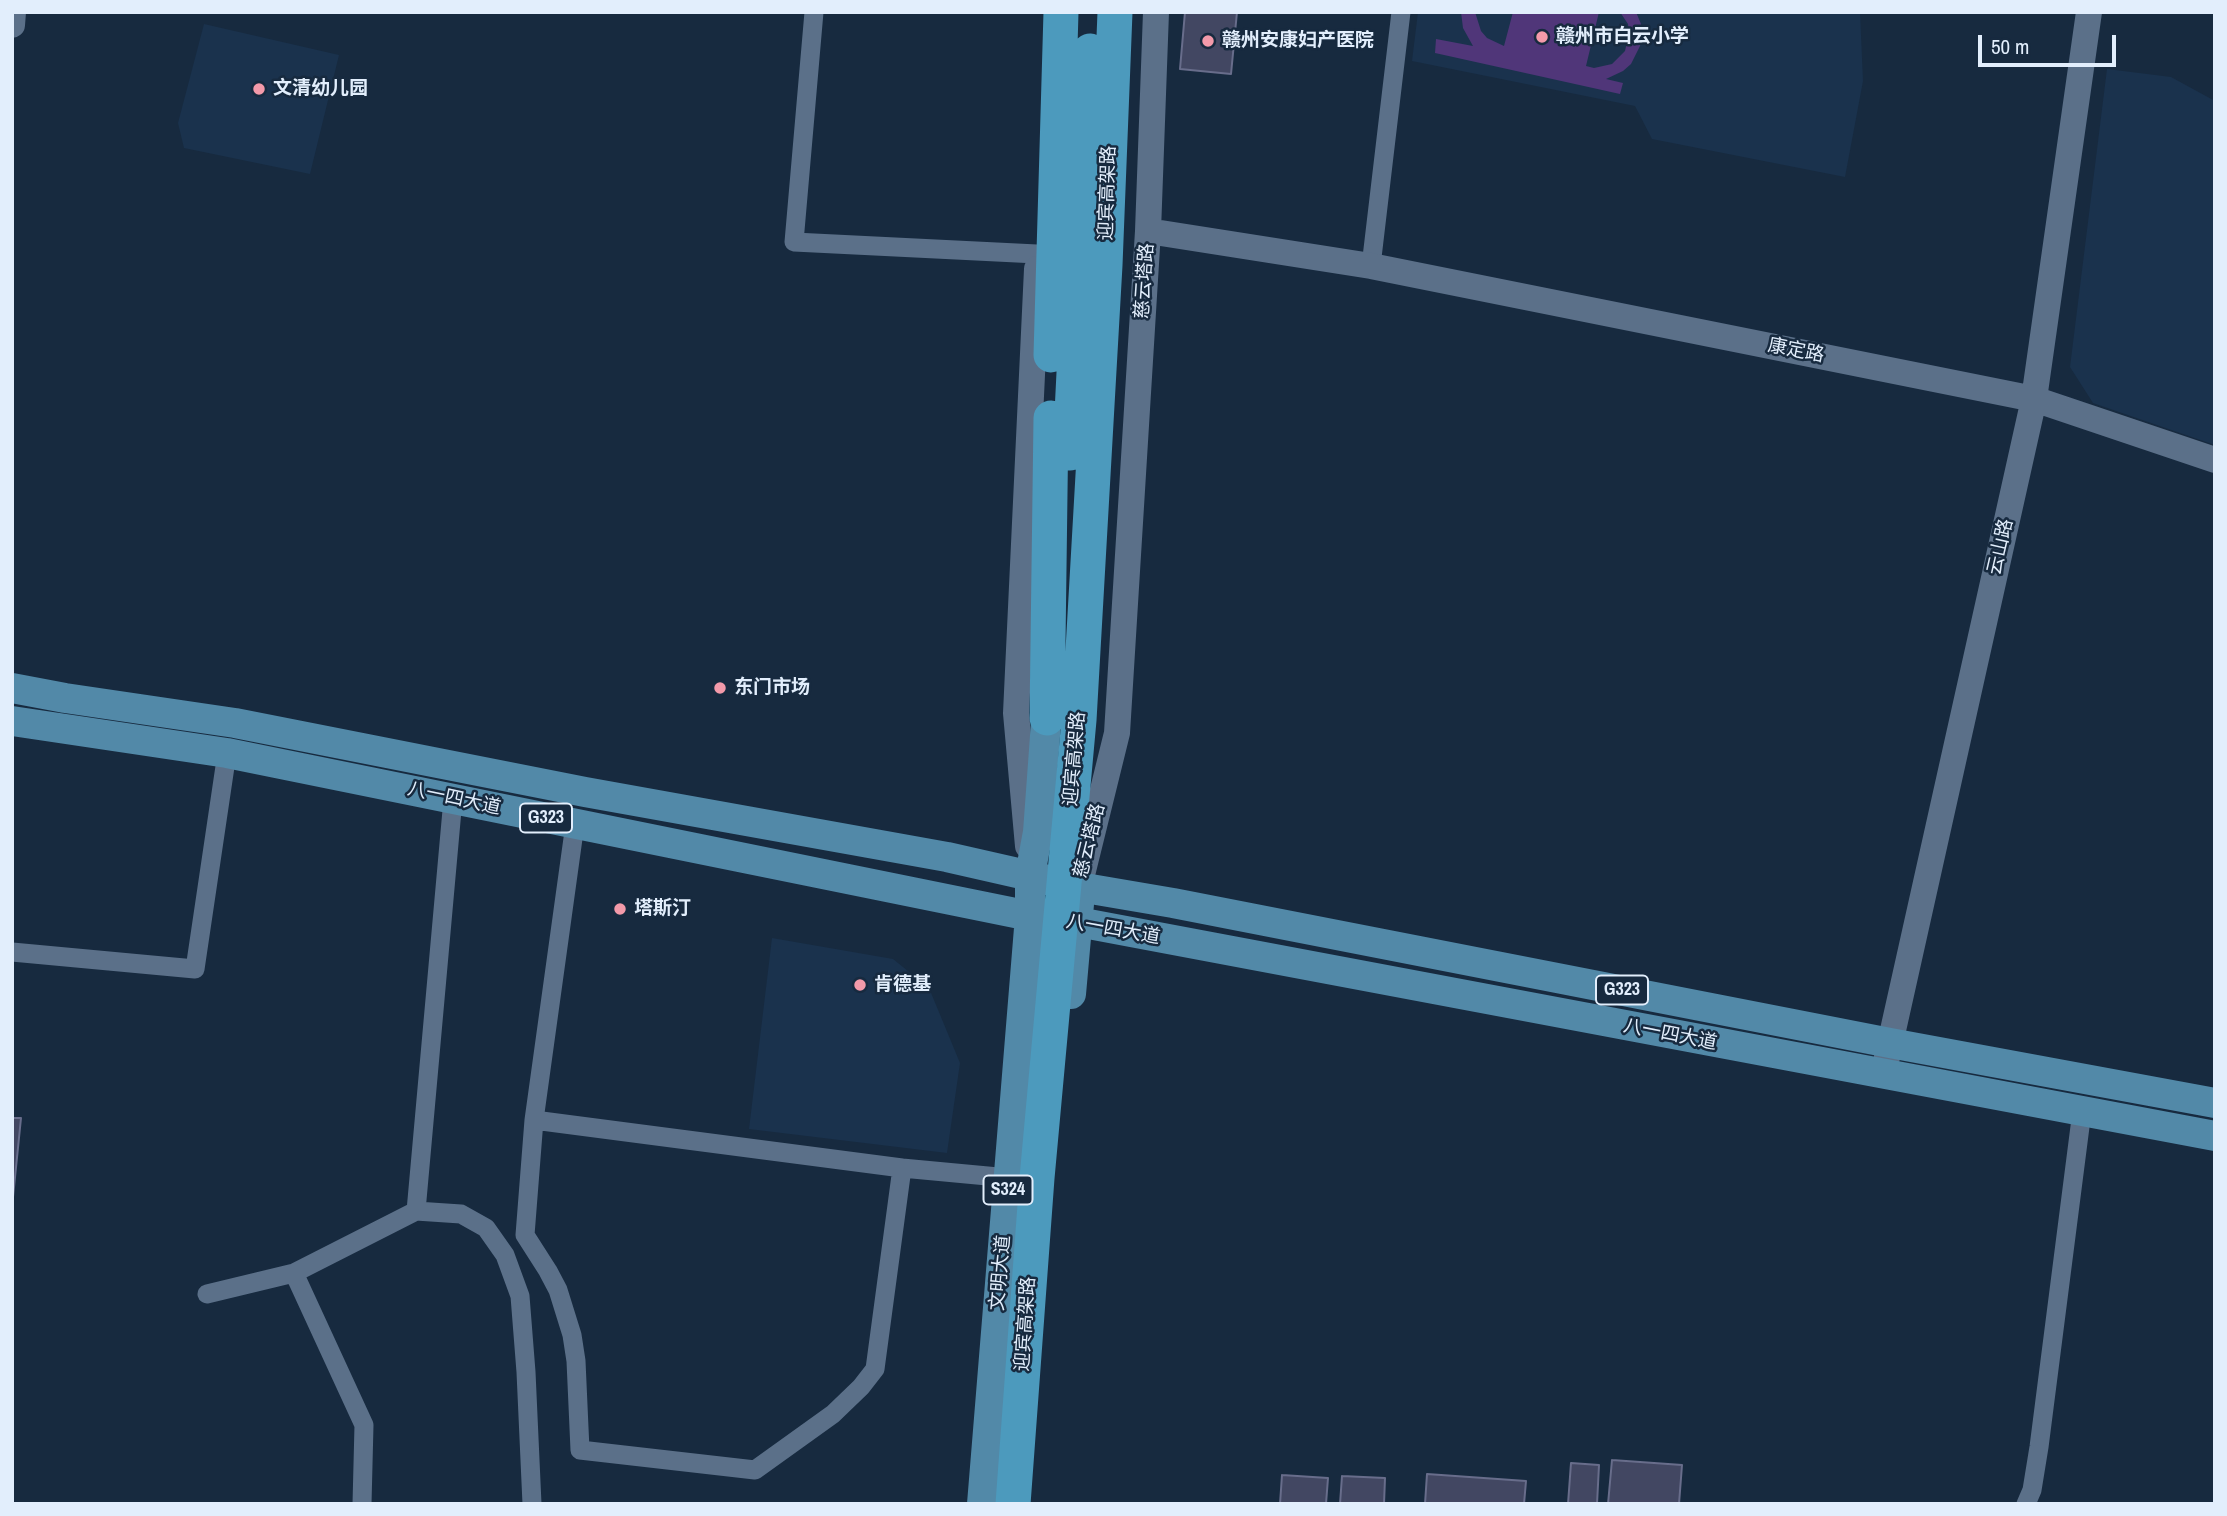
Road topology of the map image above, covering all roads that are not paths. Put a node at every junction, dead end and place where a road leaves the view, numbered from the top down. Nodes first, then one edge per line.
1 (13, 12) edge
2 (814, 12) edge
3 (1045, 12) edge
4 (1061, 12) edge
5 (1072, 12) edge
6 (1092, 12) edge
7 (1115, 12) edge
8 (1126, 12) edge
9 (1133, 12) edge
10 (1156, 12) edge
11 (1401, 12) edge
12 (2089, 12) edge
13 (12, 25) edge
14 (1148, 231) junction
15 (1037, 254) junction
16 (1371, 266) junction
17 (2034, 399) junction
18 (2215, 460) edge
19 (12, 668) edge
20 (12, 688) edge
21 (65, 698) junction
22 (1047, 718) junction
23 (12, 721) edge
24 (1090, 727) junction
25 (66, 729) junction
26 (12, 732) edge
27 (227, 753) junction
28 (453, 799) junction
29 (575, 824) junction
30 (1030, 875) junction
31 (1079, 887) junction
32 (1030, 916) junction
33 (1079, 922) junction
34 (12, 952) edge
35 (1890, 1043) junction
36 (1883, 1075) junction
37 (2215, 1103) edge
38 (2082, 1111) junction
39 (534, 1120) junction
40 (2215, 1136) edge
41 (902, 1168) junction
42 (1009, 1178) junction
43 (416, 1211) junction
44 (294, 1273) junction
45 (207, 1294) dead end
46 (362, 1504) edge
47 (532, 1504) edge
48 (982, 1504) edge
49 (994, 1504) edge
50 (1013, 1504) edge
51 (1028, 1504) edge
52 (2026, 1504) edge

1 - 13 street
2 - 15 street
3 - 15 street
4 - 22 highway
5 - 22 main road
6 - 49 highway, 迎宾高架路
7 - 50 highway, 迎宾高架路
8 - 24 main road, 慈云塔路
9 - 24 highway
10 - 14 street, 慈云塔路
11 - 16 street
12 - 17 street, 云山路
14 - 16 street, 康定路
14 - 31 street, 慈云塔路
15 - 30 street
16 - 17 street, 康定路
17 - 18 street, 康定路
17 - 35 street, 云山路
19 - 21 main road
20 - 21 main road, 八一四大道 / G323
21 - 30 main road, 八一四大道 / G323
22 - 30 main road
23 - 25 main road, 八一四大道 / G323
24 - 31 main road, 慈云塔路
25 - 26 main road
25 - 27 main road, 八一四大道 / G323
27 - 28 main road, 八一四大道 / G323
27 - 34 street
28 - 29 main road, 八一四大道 / G323
28 - 43 street
29 - 32 main road, 八一四大道 / G323
29 - 39 street
30 - 31 main road, 八一四大道 / G323
30 - 32 main road, 文明大道 / S324
31 - 33 main road, S324
31 - 35 main road, 八一四大道 / G323
32 - 33 main road, 八一四大道 / G323
32 - 42 main road, 文明大道 / S324
33 - 36 main road, 八一四大道 / G323
33 - 51 main road, S324
35 - 36 street, 云山路
35 - 37 main road, 八一四大道 / G323
36 - 38 main road, 八一四大道 / G323
38 - 40 main road, 八一四大道 / G323
38 - 52 street
39 - 41 street
39 - 41 street
41 - 42 street
42 - 48 main road, 文明大道 / S324
43 - 44 street
43 - 47 street
44 - 45 street
44 - 46 street

